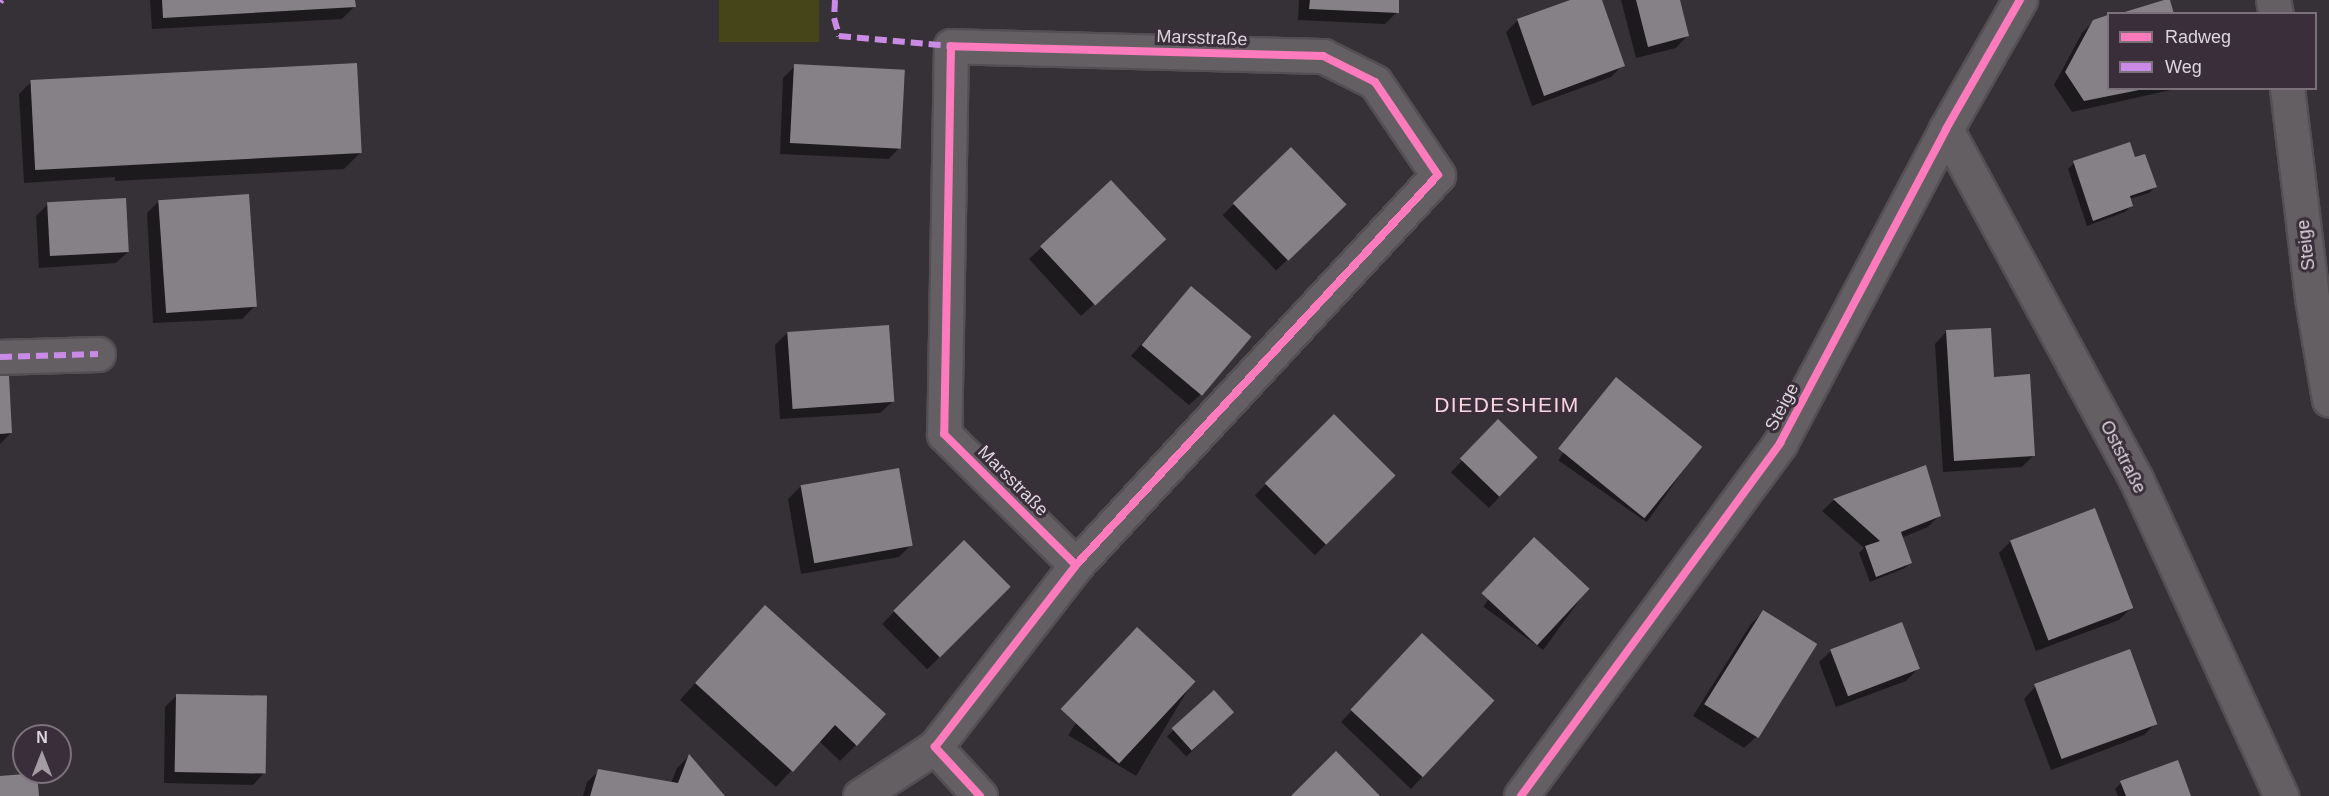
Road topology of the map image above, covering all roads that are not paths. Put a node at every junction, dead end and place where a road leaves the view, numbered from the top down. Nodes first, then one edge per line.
1 (2020, 0) edge
2 (2287, 90) edge
3 (1946, 129) junction
4 (98, 354) dead end
5 (0, 357) edge
6 (2329, 400) edge
7 (1076, 565) junction
8 (935, 747) junction
9 (860, 796) edge
10 (980, 796) edge
11 (1521, 796) edge
12 (2281, 796) edge

1 - 3 street, Steige
2 - 6 street, Steige
3 - 11 street, Steige
3 - 12 street, Oststraße
4 - 5 street
7 - 7 street, Marsstraße
7 - 8 street, Marsstraße
8 - 9 street, Marsstraße
8 - 10 street

